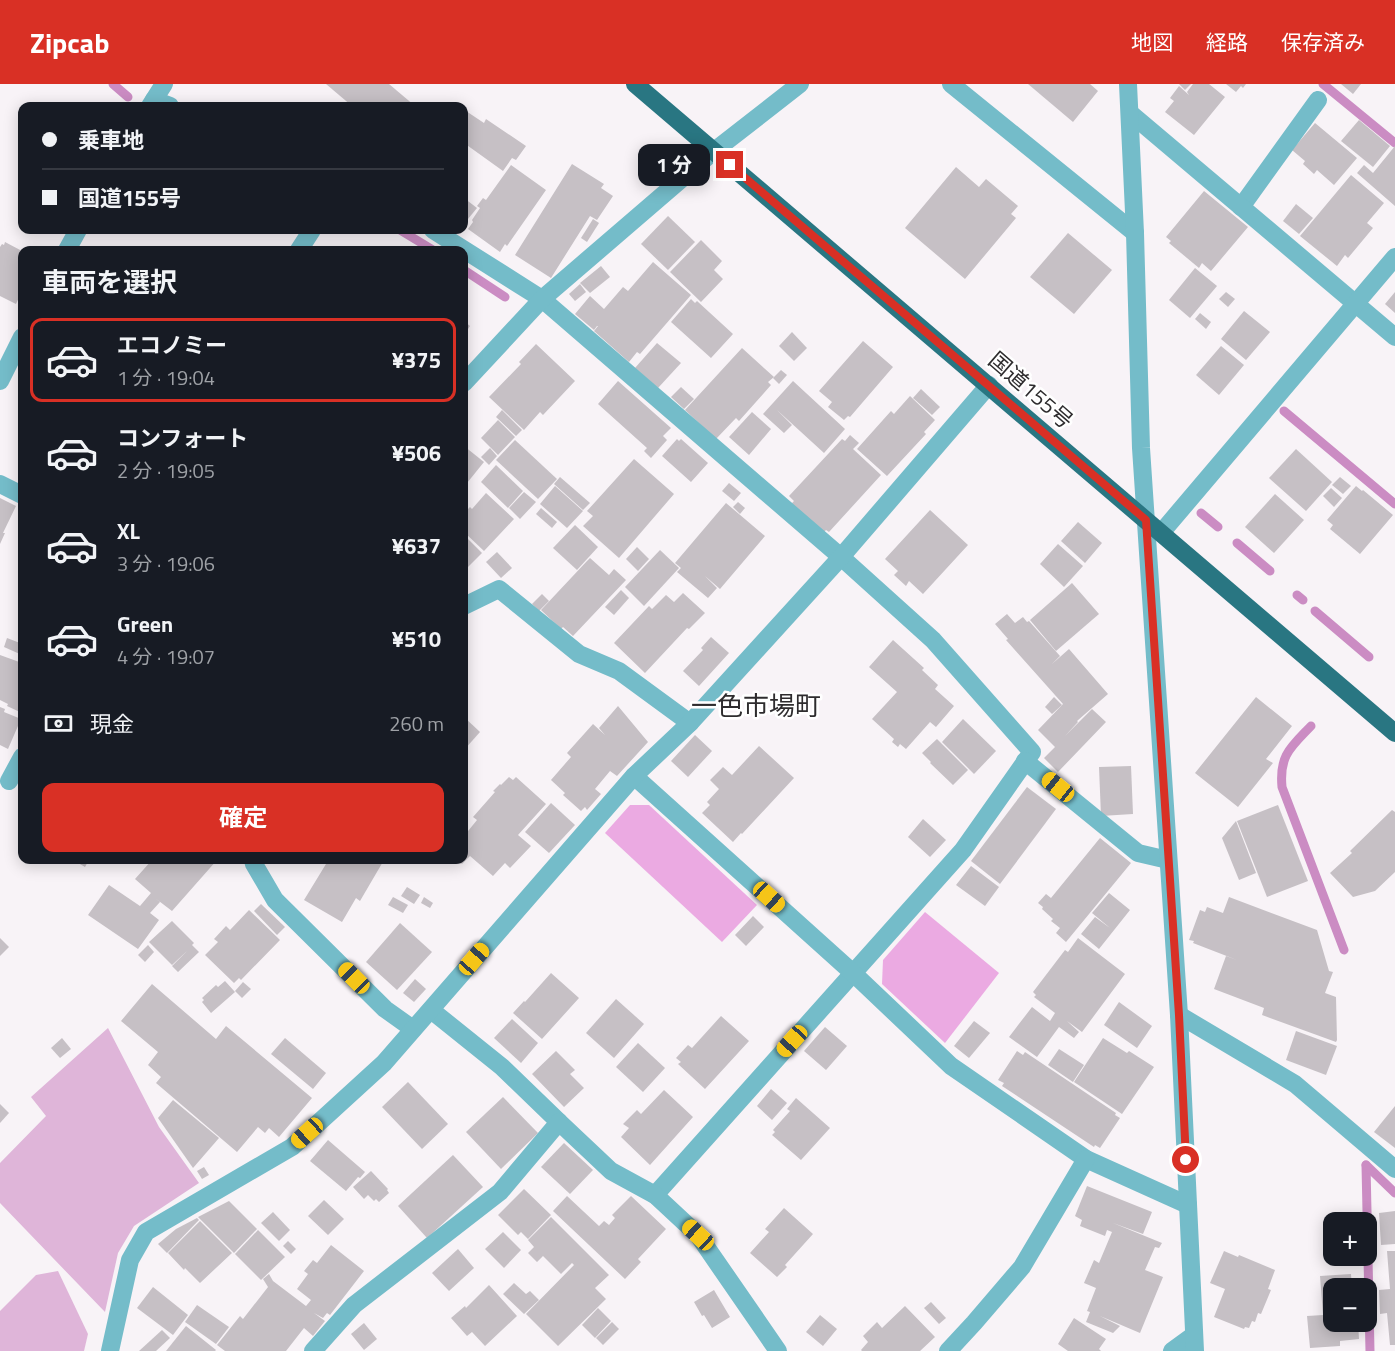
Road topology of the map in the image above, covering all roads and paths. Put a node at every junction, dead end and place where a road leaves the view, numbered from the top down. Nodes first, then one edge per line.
1 (635, 84) edge
2 (800, 84) edge
3 (951, 84) edge
4 (1128, 84) edge
5 (1318, 100) dead end
6 (1130, 113) junction
7 (714, 151) junction
8 (1241, 207) junction
9 (1135, 233) junction
10 (439, 234) edge
11 (458, 246) edge
12 (468, 252) edge
13 (1395, 256) edge
14 (542, 299) junction
15 (1355, 304) junction
16 (1395, 337) edge
17 (18, 345) edge
18 (468, 379) edge
19 (0, 381) edge
20 (989, 385) junction
21 (0, 484) edge
22 (18, 493) edge
23 (1146, 520) junction
24 (1161, 533) junction
25 (841, 557) junction
26 (468, 604) edge
27 (690, 723) junction
28 (1395, 733) edge
29 (1025, 761) junction
30 (18, 764) edge
31 (634, 776) junction
32 (9, 781) dead end
33 (1168, 860) junction
34 (254, 864) edge
35 (853, 973) junction
36 (430, 1010) junction
37 (1179, 1015) junction
38 (413, 1029) junction
39 (559, 1122) junction
40 (1086, 1159) junction
41 (1395, 1169) edge
42 (655, 1195) junction
43 (1188, 1205) junction
44 (1194, 1343) edge
45 (110, 1351) edge
46 (313, 1351) edge
47 (778, 1351) edge
48 (948, 1351) edge
49 (1172, 1351) edge

1 - 7 highway, 国道155号
2 - 7 street
3 - 9 street
4 - 6 street
5 - 8 street
6 - 8 street
6 - 9 street
7 - 14 street
7 - 20 highway, 国道155号
8 - 15 street
9 - 23 street
10 - 11 street
12 - 14 street
13 - 15 street
14 - 18 street
14 - 25 street
15 - 16 street
15 - 24 street
17 - 19 street
20 - 23 highway, 国道155号
20 - 25 street
21 - 22 street
23 - 24 highway, 国道155号
23 - 33 street
24 - 28 highway, 国道155号
25 - 27 street
25 - 29 street
26 - 27 street
27 - 31 street
29 - 33 street
29 - 35 street
30 - 32 street
31 - 35 street
31 - 36 street
33 - 37 street
34 - 38 street
35 - 40 street
35 - 42 street
36 - 38 street
36 - 39 street
37 - 41 street
37 - 43 street
38 - 45 street
39 - 42 street
39 - 46 street
40 - 43 street
40 - 48 street
42 - 47 street
43 - 44 street
44 - 49 street

